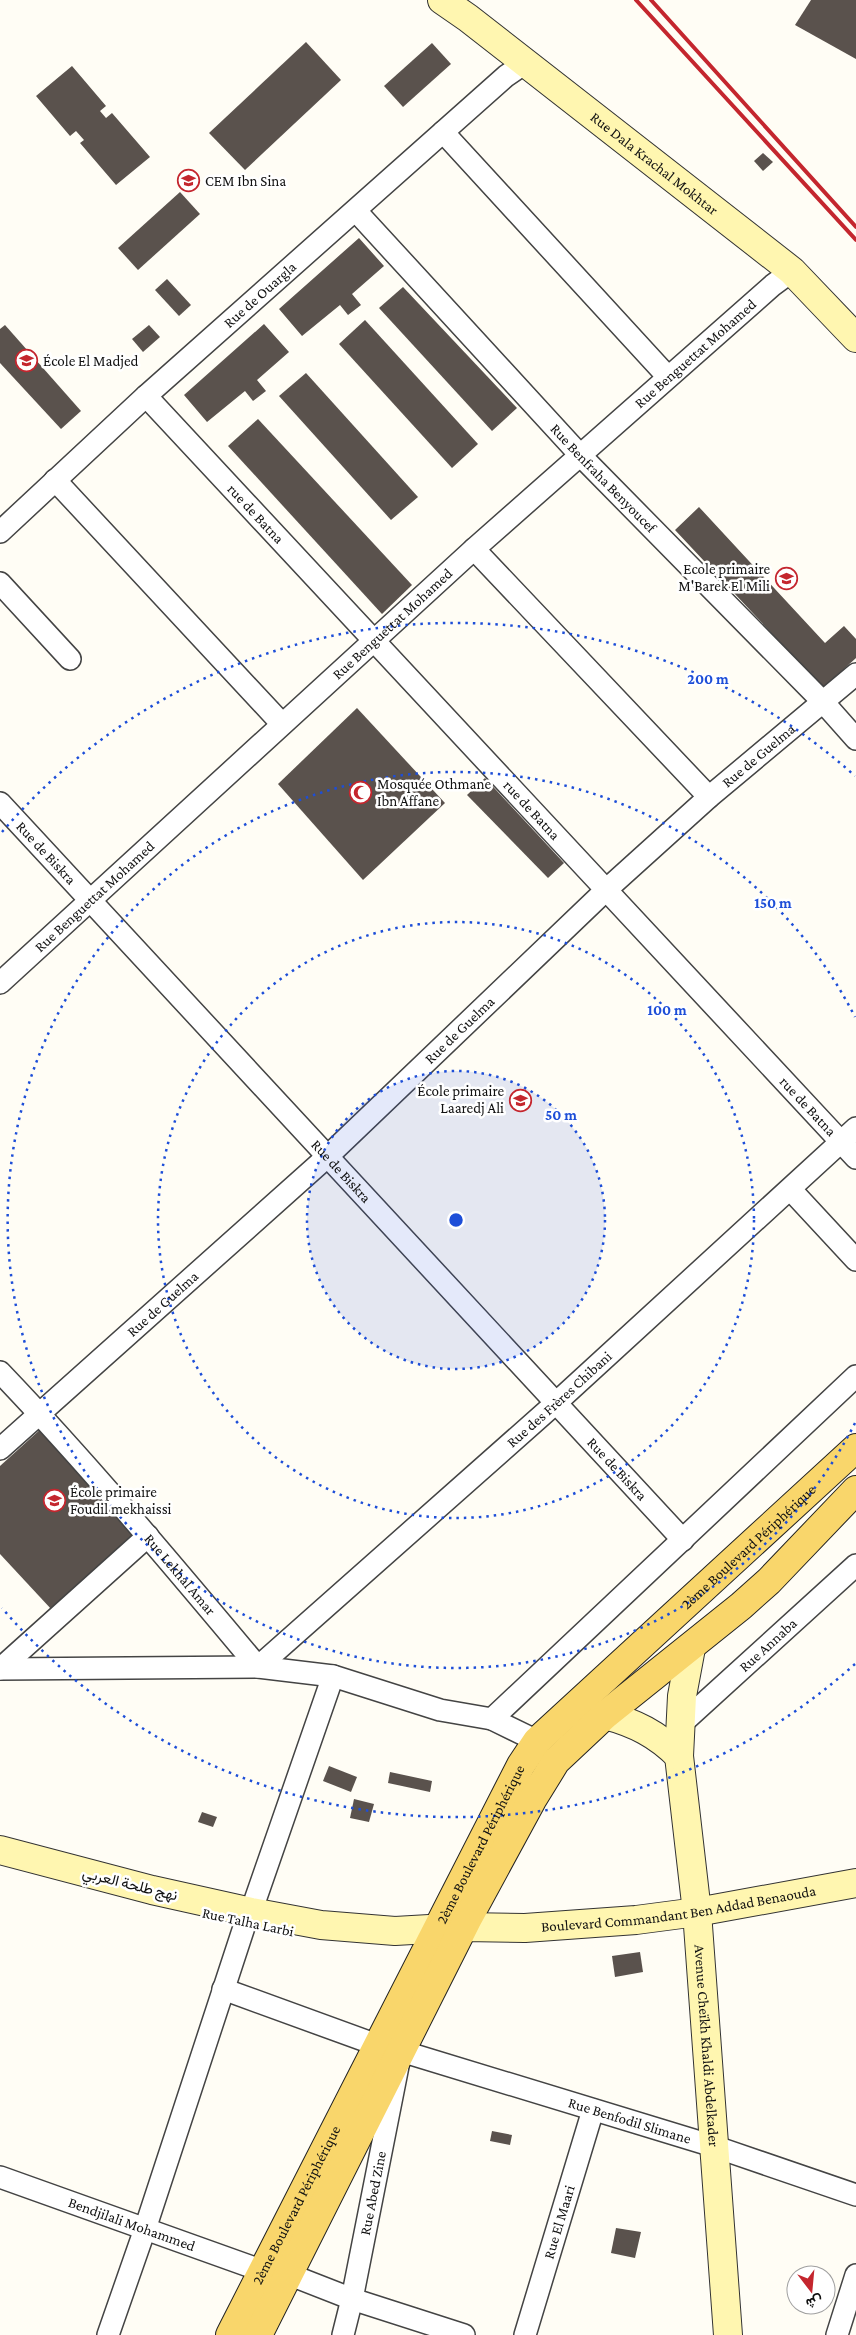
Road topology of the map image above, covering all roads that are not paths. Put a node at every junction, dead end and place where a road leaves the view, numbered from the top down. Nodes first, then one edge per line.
1 (442, 0) edge
2 (525, 63) junction
3 (443, 132) junction
4 (356, 211) junction
5 (792, 271) junction
6 (856, 338) edge
7 (668, 377) junction
8 (146, 396) junction
9 (580, 455) junction
10 (55, 480) junction
11 (0, 532) edge
12 (474, 549) junction
13 (0, 582) edge
14 (373, 640) junction
15 (70, 659) dead end
16 (856, 674) edge
17 (824, 703) junction
18 (282, 724) junction
19 (856, 739) edge
20 (709, 797) junction
21 (0, 803) edge
22 (606, 890) junction
23 (91, 901) junction
24 (0, 983) edge
25 (848, 1135) edge
26 (328, 1156) junction
27 (856, 1158) edge
28 (791, 1190) junction
29 (856, 1260) edge
30 (0, 1372) edge
31 (856, 1376) edge
32 (557, 1402) junction
33 (39, 1412) junction
34 (856, 1448) edge
35 (0, 1449) edge
36 (856, 1490) edge
37 (148, 1536) junction
38 (683, 1540) junction
39 (856, 1565) edge
40 (691, 1648) junction
41 (258, 1667) junction
42 (334, 1676) junction
43 (606, 1715) junction
44 (492, 1719) junction
45 (680, 1724) junction
46 (537, 1741) junction
47 (679, 1756) junction
48 (0, 1850) edge
49 (0, 1862) edge
50 (856, 1883) edge
51 (697, 1912) junction
52 (248, 1918) junction
53 (446, 1936) junction
54 (223, 1989) junction
55 (389, 2048) junction
56 (593, 2110) junction
57 (713, 2146) junction
58 (0, 2178) edge
59 (856, 2194) edge
60 (145, 2229) junction
61 (276, 2272) junction
62 (856, 2275) edge
63 (352, 2299) junction
64 (108, 2335) edge
65 (230, 2335) edge
66 (258, 2335) edge
67 (343, 2335) edge
68 (464, 2335) edge
69 (525, 2335) edge
70 (728, 2335) edge
71 (837, 2335) edge

1 - 2 street, Rue Dala Krachal Mokhtar
2 - 3 street, Rue de Ouargla
2 - 5 street, Rue Dala Krachal Mokhtar
3 - 4 street, Rue de Ouargla
3 - 7 street
4 - 8 street, Rue de Ouargla
4 - 9 street, Rue Benfraha Benyoucef
5 - 6 street, Rue Dala Krachal Mokhtar
5 - 7 street, Rue Benguettat Mohamed
7 - 9 street, Rue Benguettat Mohamed
8 - 10 street, Rue de Ouargla
8 - 14 street, rue de Batna
9 - 12 street, Rue Benguettat Mohamed
9 - 17 street, Rue Benfraha Benyoucef
10 - 11 street, Rue de Ouargla
10 - 18 street
12 - 14 street, Rue Benguettat Mohamed
12 - 20 street
13 - 15 street
14 - 18 street, Rue Benguettat Mohamed
14 - 22 street, rue de Batna
16 - 17 street, Rue de Guelma
17 - 19 street, Rue Benfraha Benyoucef
17 - 20 street, Rue de Guelma
18 - 23 street, Rue Benguettat Mohamed
20 - 22 street, Rue de Guelma
21 - 23 street, Rue de Biskra
22 - 25 street, rue de Batna
22 - 26 street, Rue de Guelma
23 - 24 street, Rue Benguettat Mohamed
23 - 26 street, Rue de Biskra
25 - 27 street, rue de Batna
25 - 28 street, Rue des Frères Chibani
26 - 32 street, Rue de Biskra
26 - 33 street, Rue de Guelma
28 - 29 street
28 - 32 street, Rue des Frères Chibani
30 - 33 street, Rue Lekhal Amar
31 - 38 street
32 - 38 street, Rue de Biskra
32 - 41 street, Rue des Frères Chibani
33 - 35 street, Rue de Guelma
33 - 37 street, Rue Lekhal Amar
34 - 46 main road, 2ème Boulevard Périphérique
36 - 40 main road, 2ème Boulevard Périphérique
37 - 41 street, Rue Lekhal Amar
37 - 41 street
38 - 44 street
39 - 45 street, Rue Annaba
40 - 43 main road, 2ème Boulevard Périphérique
40 - 45 street, Avenue Cheïkh Khaldi Abdelkader
41 - 42 street
42 - 44 street
42 - 52 street
43 - 47 street
43 - 53 main road, 2ème Boulevard Périphérique
44 - 46 street
45 - 47 street, Avenue Cheïkh Khaldi Abdelkader
46 - 53 main road, 2ème Boulevard Périphérique
47 - 51 street, Avenue Cheïkh Khaldi Abdelkader
48 - 52 street, نهج طلحة العربي
49 - 52 street, Rue Talha Larbi
50 - 51 street, Boulevard Commandant Ben Addad Benaouda
51 - 53 street, Boulevard Commandant Ben Addad Benaouda
51 - 57 street, Avenue Cheïkh Khaldi Abdelkader
52 - 53 street, نهج طلحة العربي
52 - 54 street
53 - 55 main road, 2ème Boulevard Périphérique
54 - 55 street, Rue Benfodil Slimane
54 - 60 street
55 - 56 street, Rue Benfodil Slimane
55 - 61 main road, 2ème Boulevard Périphérique
55 - 63 street, Rue Abed Zine
56 - 57 street, Rue Benfodil Slimane
56 - 69 street, Rue El Maari
57 - 59 street, Rue Benfodil Slimane
57 - 70 street, Avenue Cheïkh Khaldi Abdelkader
58 - 60 street, Bendjilali Mohammed
60 - 61 street, Bendjilali Mohammed
60 - 64 street
61 - 63 street, Bendjilali Mohammed
61 - 65 main road, 2ème Boulevard Périphérique
61 - 66 main road, 2ème Boulevard Périphérique
62 - 71 street
63 - 67 street, Rue Abed Zine
63 - 68 street, Bendjilali Mohammed

